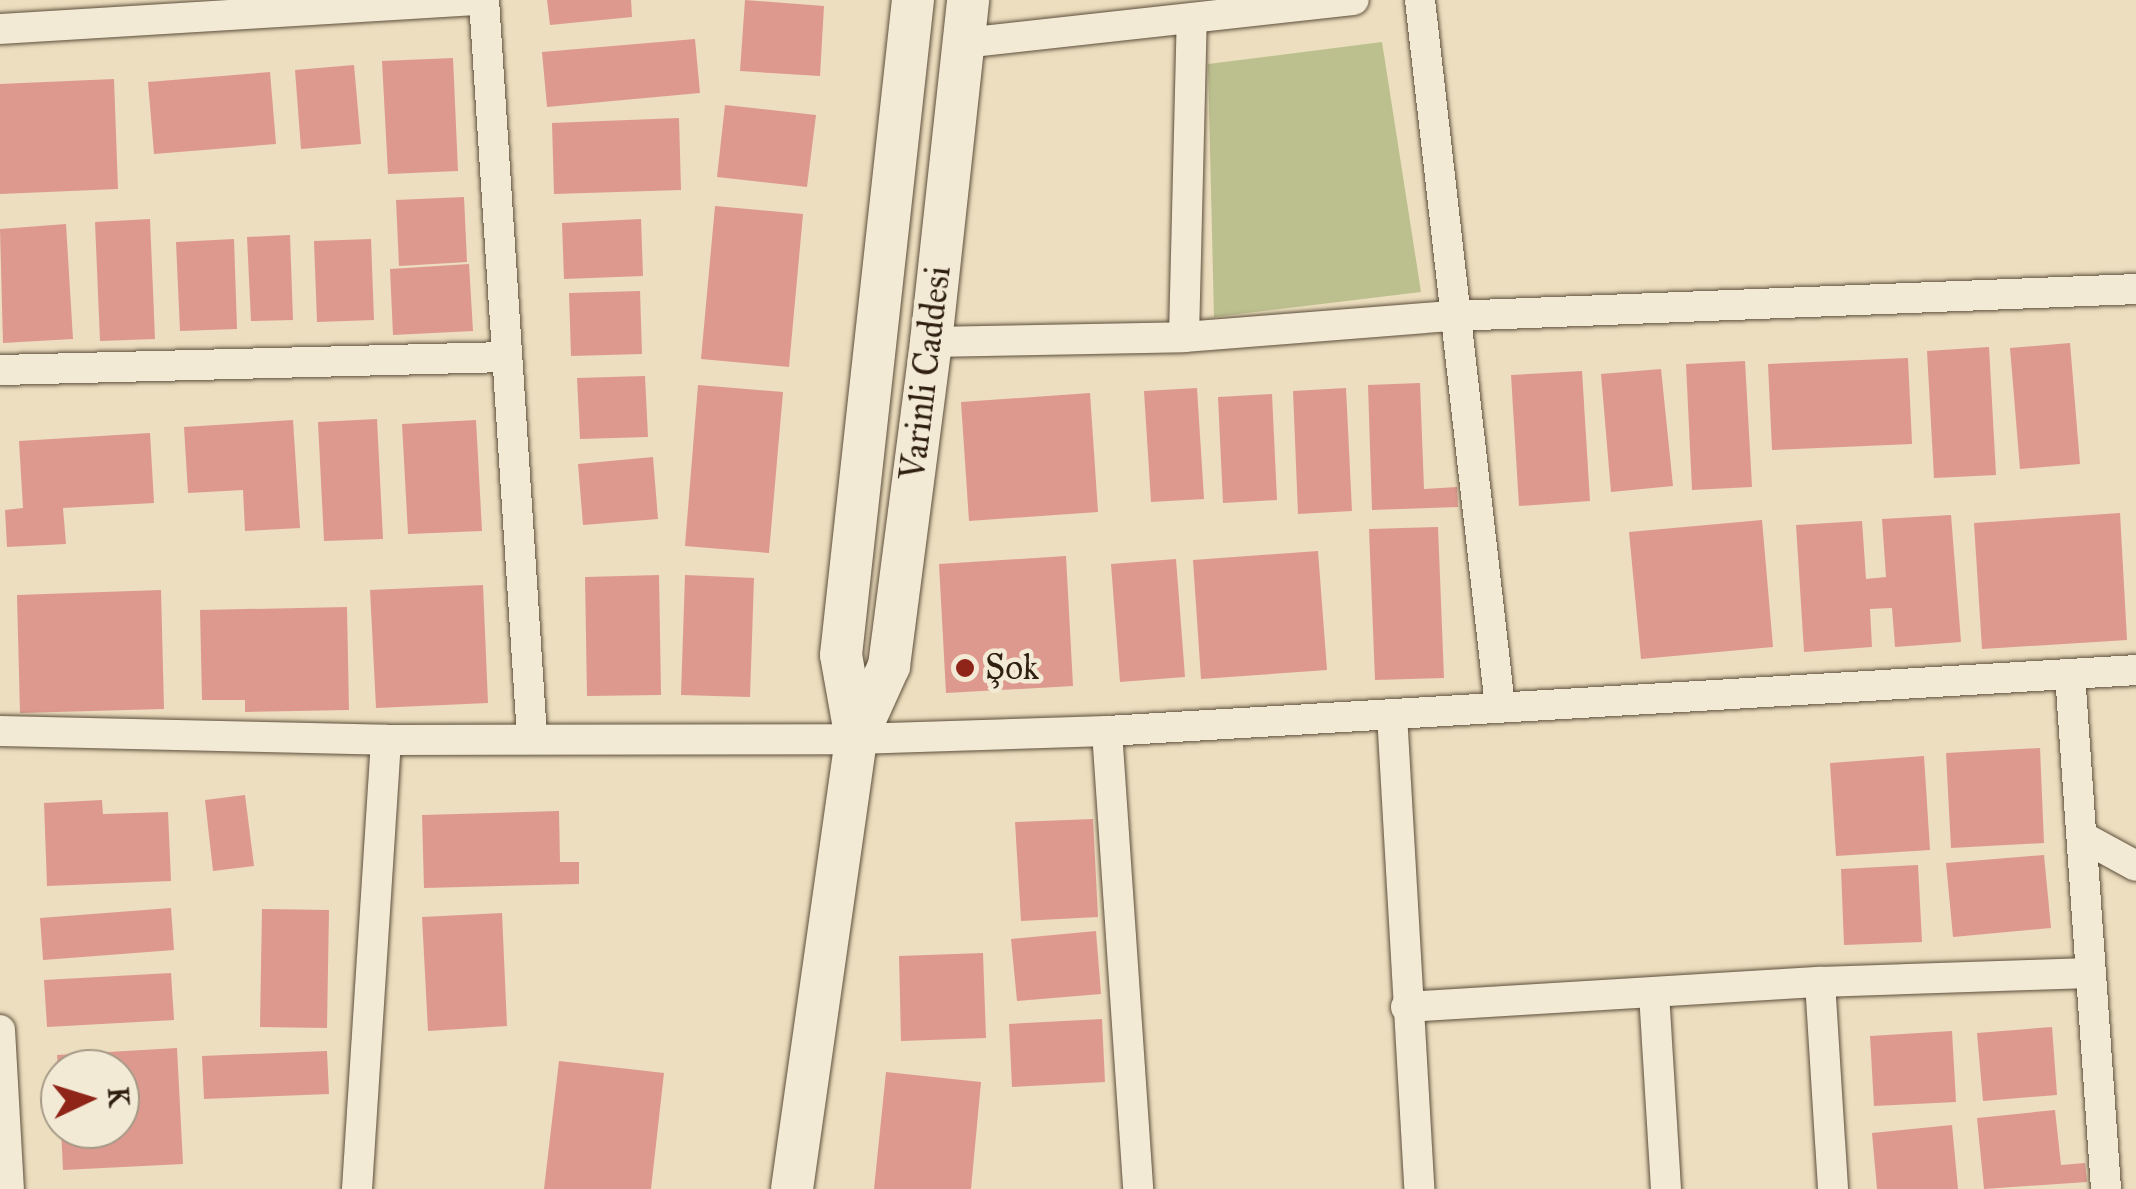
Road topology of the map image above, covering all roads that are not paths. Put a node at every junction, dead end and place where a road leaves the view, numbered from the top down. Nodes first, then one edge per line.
1 (483, 0) edge
2 (913, 0) edge
3 (968, 0) edge
4 (1354, 0) edge
5 (1420, 0) edge
6 (1226, 8) edge
7 (1192, 20) junction
8 (0, 29) edge
9 (964, 43) junction
10 (2136, 289) edge
11 (1453, 316) junction
12 (1184, 338) junction
13 (931, 342) junction
14 (506, 357) junction
15 (0, 370) edge
16 (2136, 670) edge
17 (2070, 674) junction
18 (1500, 706) junction
19 (1392, 714) junction
20 (0, 731) edge
21 (1107, 731) junction
22 (532, 737) junction
23 (856, 739) junction
24 (386, 740) junction
25 (2083, 836) junction
26 (2136, 866) edge
27 (2090, 973) junction
28 (1820, 982) junction
29 (1654, 993) junction
30 (1406, 1008) junction
31 (0, 1035) edge
32 (9, 1189) edge
33 (358, 1189) edge
34 (792, 1189) edge
35 (1138, 1189) edge
36 (1420, 1189) edge
37 (1666, 1189) edge
38 (1833, 1189) edge
39 (2106, 1189) edge

1 - 8 street
1 - 14 street
2 - 23 street, Varinli Caddesi
3 - 9 street, Varinli Caddesi
4 - 6 street
5 - 11 street
6 - 7 street
7 - 9 street
7 - 12 street
9 - 13 street, Varinli Caddesi
10 - 11 street
11 - 12 street
11 - 18 street
12 - 13 street
13 - 23 street, Varinli Caddesi
14 - 15 street
14 - 22 street
16 - 17 street
17 - 18 street
17 - 25 street
18 - 19 street
19 - 21 street
19 - 30 street
20 - 24 street
21 - 23 street
21 - 35 street
22 - 23 street
22 - 24 street
23 - 34 street, Varinli Caddesi
24 - 33 street
25 - 26 street
25 - 27 street
27 - 28 street
27 - 39 street
28 - 29 street
28 - 38 street
29 - 30 street
29 - 37 street
30 - 36 street
31 - 32 street

